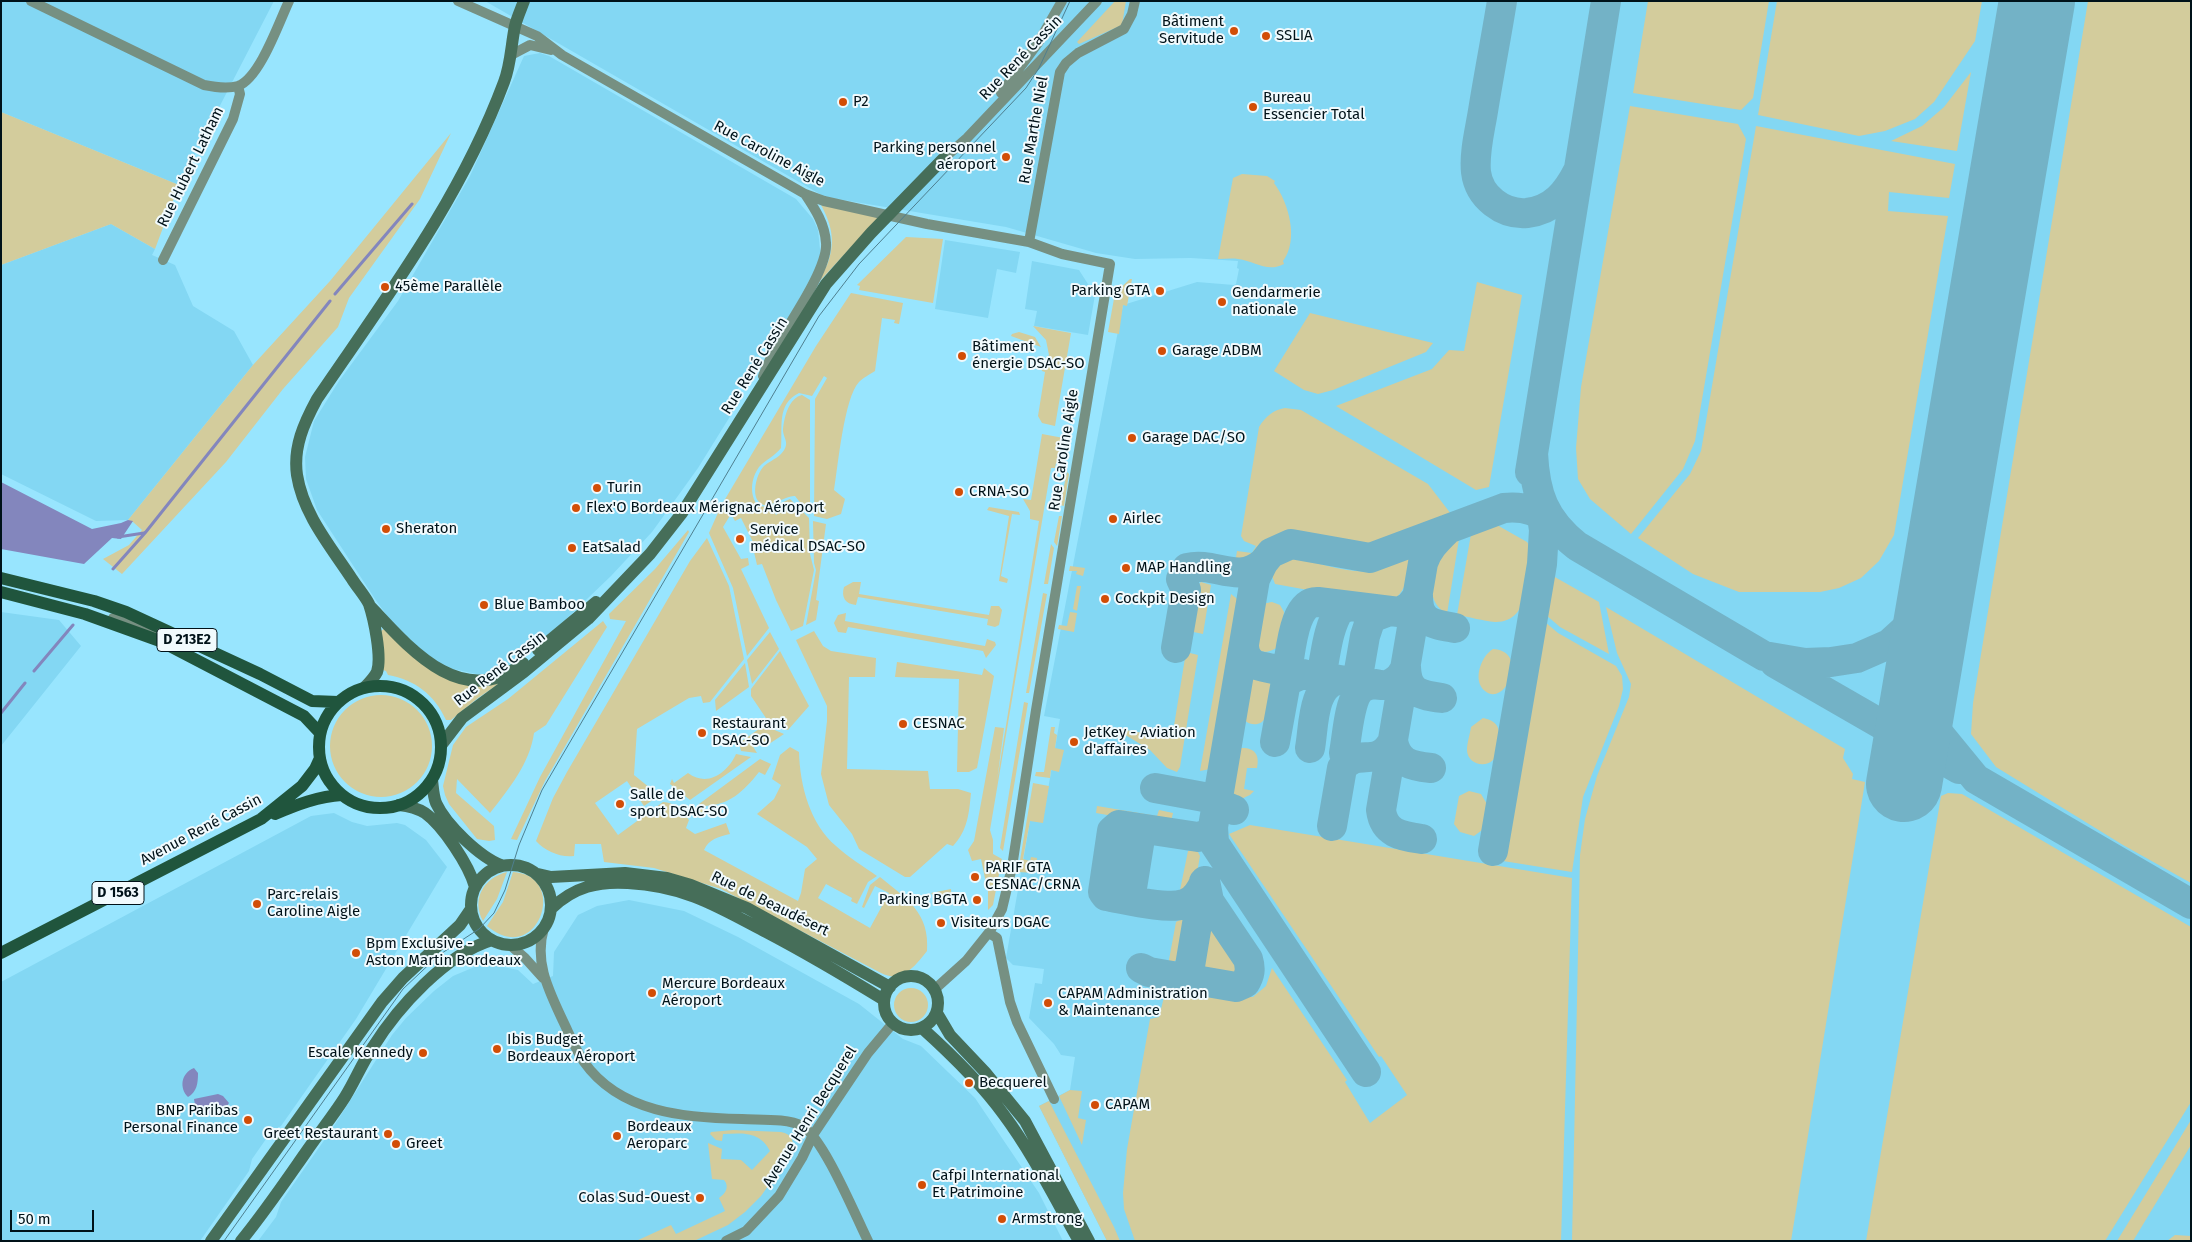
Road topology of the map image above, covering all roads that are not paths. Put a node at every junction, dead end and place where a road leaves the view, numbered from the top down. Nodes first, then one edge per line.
1 (31, 1) edge
2 (289, 1) edge
3 (458, 1) edge
4 (524, 1) edge
5 (1062, 1) edge
6 (1097, 1) edge
7 (1134, 1) edge
8 (515, 26) junction
9 (559, 52) junction
10 (512, 55) junction
11 (238, 86) junction
12 (943, 159) junction
13 (805, 194) junction
14 (889, 214) junction
15 (1029, 242) junction
16 (163, 260) dead end
17 (751, 402) junction
18 (1, 578) edge
19 (622, 583) junction
20 (1, 592) edge
21 (368, 604) junction
22 (102, 619) junction
23 (211, 651) junction
24 (365, 687) junction
25 (338, 702) junction
26 (320, 733) junction
27 (442, 744) junction
28 (320, 758) junction
29 (432, 780) junction
30 (342, 795) junction
31 (399, 805) junction
32 (261, 819) junction
33 (501, 865) junction
34 (538, 874) junction
35 (475, 887) junction
36 (552, 908) junction
37 (471, 909) junction
38 (544, 928) junction
39 (989, 933) junction
40 (492, 940) junction
41 (510, 945) junction
42 (1, 953) edge
43 (543, 978) junction
44 (890, 987) junction
45 (935, 989) junction
46 (884, 1000) junction
47 (937, 1013) junction
48 (893, 1023) junction
49 (922, 1028) junction
50 (1054, 1099) dead end
51 (813, 1135) junction
52 (211, 1241) edge
53 (241, 1241) edge
54 (726, 1241) edge
55 (868, 1241) edge
56 (1079, 1241) edge
57 (1089, 1241) edge

1 - 11 street
2 - 11 street
3 - 8 street, Rue Caroline Aigle
4 - 8 street
5 - 12 street
6 - 12 street, Rue René Cassin
7 - 15 street, Rue Marthe Niel
8 - 9 street, Rue Caroline Aigle
8 - 10 street
9 - 10 street
9 - 13 street, Rue Caroline Aigle
10 - 21 street
11 - 16 street, Rue Hubert Latham
12 - 14 street, Rue René Cassin
13 - 14 street, Rue Caroline Aigle
13 - 17 street
14 - 15 street, Rue Caroline Aigle
14 - 17 street, Rue René Cassin
15 - 39 street, Rue Caroline Aigle
17 - 19 street, Rue René Cassin
18 - 23 main road, D 213E2
19 - 21 street
19 - 27 street, Rue René Cassin
20 - 22 main road, D 213E2
21 - 24 street
22 - 23 street
22 - 26 main road, D 213E2
23 - 25 main road, D 213E2
24 - 25 main road
24 - 27 main road
25 - 26 main road
26 - 28 main road
27 - 29 main road
28 - 30 main road
28 - 32 main road, Avenue René Cassin / D 1563
29 - 31 main road
29 - 33 street
30 - 31 main road
30 - 32 main road, D 1563
31 - 35 street
32 - 42 main road, Avenue René Cassin / D 1563
33 - 34 street
33 - 35 street
34 - 36 street
34 - 44 street, Rue de Beaudésert
35 - 37 street
36 - 38 street
36 - 46 street, Rue de Beaudésert
37 - 40 street
37 - 52 street
38 - 41 street
38 - 43 street
39 - 45 street, Rue Caroline Aigle
39 - 50 street
40 - 41 street
40 - 53 street
41 - 43 street
43 - 51 street
44 - 45 street
44 - 46 street
45 - 47 street
46 - 48 street
47 - 49 street
47 - 57 street
48 - 49 street
48 - 51 street, Avenue Henri Becquerel
49 - 56 street
51 - 54 street, Avenue Henri Becquerel
51 - 55 street

